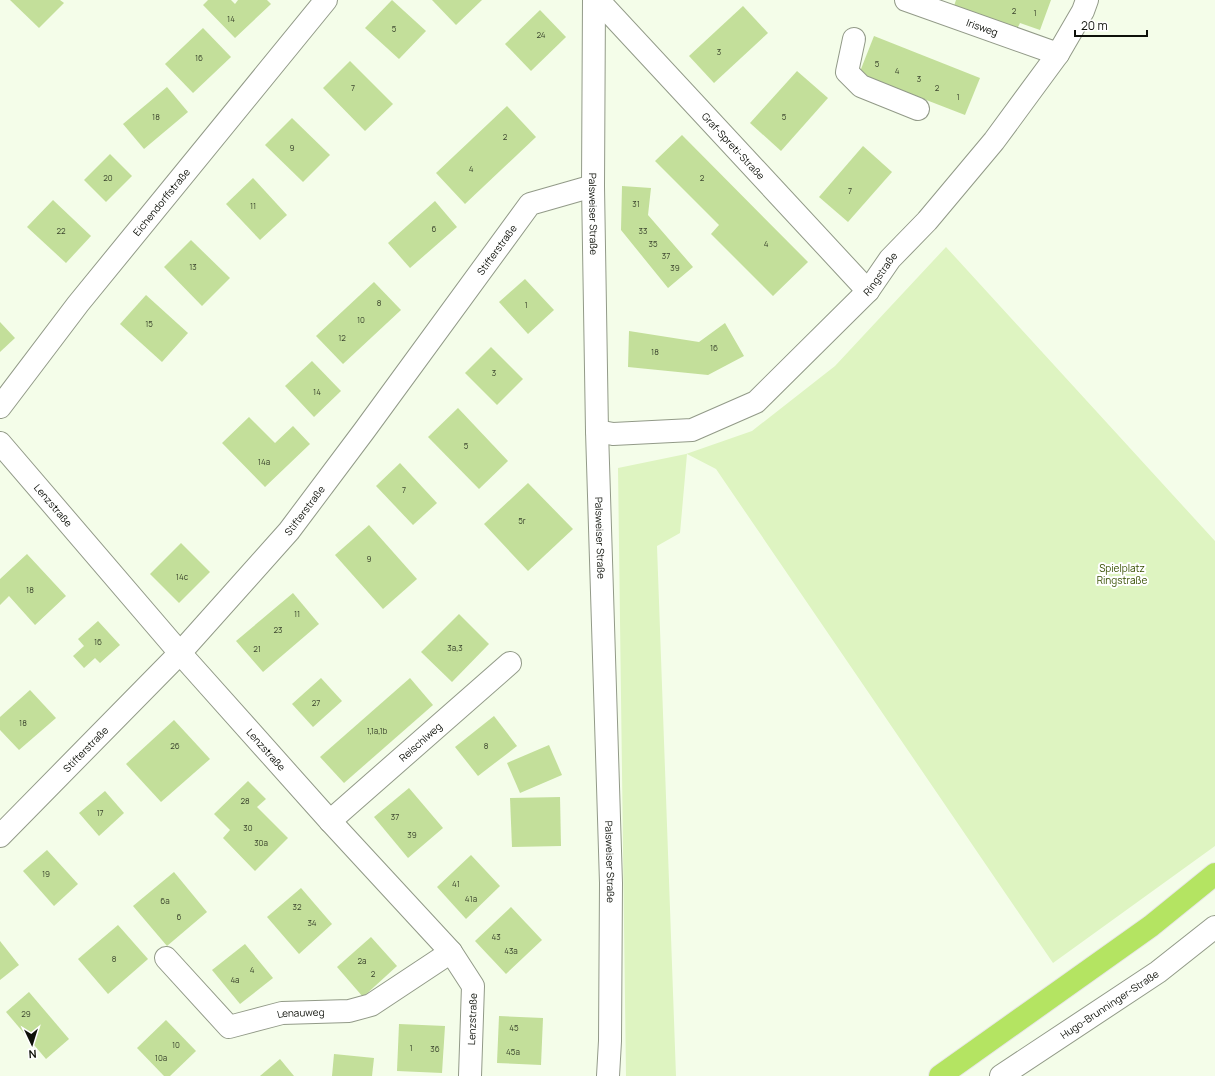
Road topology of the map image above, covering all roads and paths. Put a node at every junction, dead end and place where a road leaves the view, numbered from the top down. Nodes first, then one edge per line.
1 (326, 0) edge
2 (594, 0) edge
3 (598, 0) edge
4 (906, 0) edge
5 (1087, 0) edge
6 (854, 39) dead end
7 (1058, 54) junction
8 (918, 109) dead end
9 (593, 186) junction
10 (868, 291) junction
11 (0, 407) edge
12 (597, 432) junction
13 (0, 443) edge
14 (180, 653) junction
15 (510, 663) dead end
16 (330, 821) junction
17 (0, 836) edge
18 (1215, 874) edge
19 (1215, 927) edge
20 (451, 952) junction
21 (166, 958) dead end
22 (470, 1076) edge
23 (608, 1076) edge
24 (940, 1076) edge
25 (1001, 1076) edge

1 - 11 street, Eichendorffstraße
2 - 9 street, Palsweiser Straße
3 - 10 street, Graf-Spreti-Straße
4 - 7 street, Irisweg
5 - 7 street, Ringstraße
6 - 8 street
7 - 10 street, Ringstraße
9 - 12 street, Palsweiser Straße
9 - 14 street, Stifterstraße
10 - 12 street, Ringstraße
12 - 23 street, Palsweiser Straße
13 - 14 street, Lenzstraße
14 - 16 street, Lenzstraße
14 - 17 street, Stifterstraße
15 - 16 street, Reischlweg
16 - 20 street, Lenzstraße
18 - 24 highway
19 - 25 street, Hugo-Brunninger-Straße
20 - 21 street, Lenauweg
20 - 22 street, Lenzstraße

